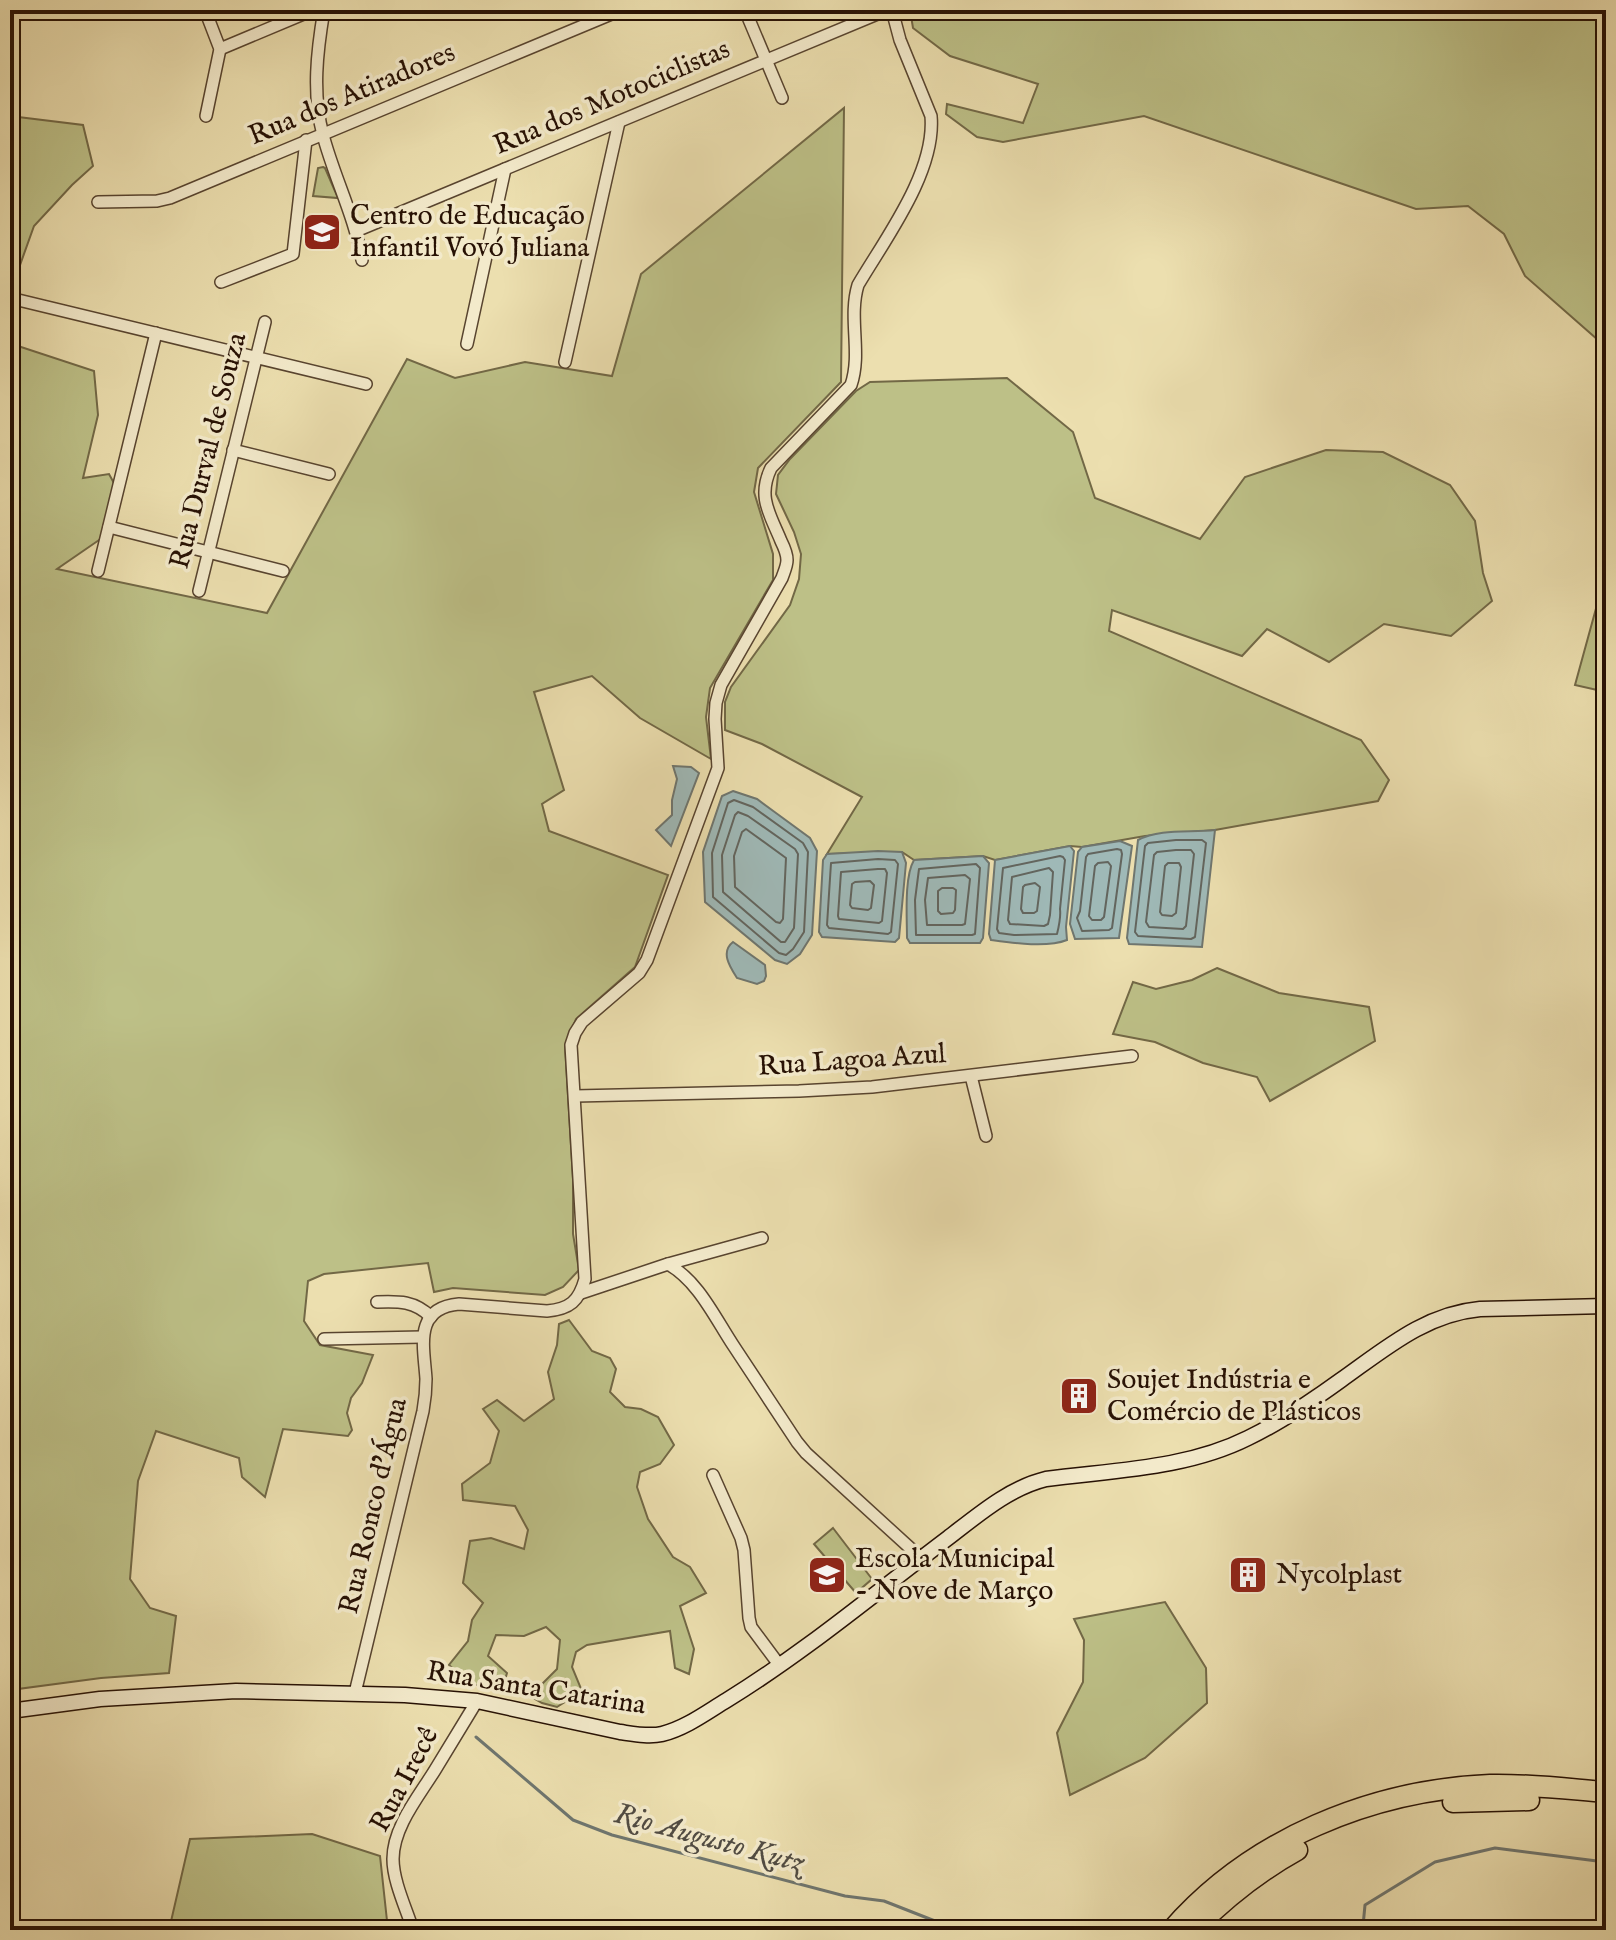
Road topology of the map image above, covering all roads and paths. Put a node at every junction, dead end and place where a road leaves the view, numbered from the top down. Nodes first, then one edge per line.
1 (205, 10) edge
2 (313, 10) edge
3 (324, 10) edge
4 (621, 10) edge
5 (745, 10) edge
6 (889, 10) edge
7 (220, 49) junction
8 (766, 60) junction
9 (782, 98) dead end
10 (206, 116) dead end
11 (619, 122) junction
12 (322, 133) junction
13 (306, 140) junction
14 (505, 169) junction
15 (98, 202) dead end
16 (356, 231) junction
17 (362, 260) dead end
18 (221, 282) dead end
19 (10, 298) edge
20 (265, 322) dead end
21 (156, 333) junction
22 (467, 344) dead end
23 (256, 357) junction
24 (565, 362) dead end
25 (366, 384) dead end
26 (233, 450) junction
27 (329, 474) dead end
28 (109, 527) junction
29 (209, 552) junction
30 (98, 571) dead end
31 (283, 571) dead end
32 (199, 591) dead end
33 (1132, 1056) dead end
34 (971, 1076) junction
35 (575, 1096) junction
36 (986, 1136) dead end
37 (762, 1238) dead end
38 (668, 1264) junction
39 (581, 1293) junction
40 (377, 1302) dead end
41 (1606, 1306) edge
42 (431, 1317) junction
43 (422, 1337) junction
44 (324, 1339) dead end
45 (713, 1475) dead end
46 (921, 1558) junction
47 (780, 1666) junction
48 (355, 1693) junction
49 (477, 1701) junction
50 (10, 1711) edge
51 (1606, 1792) edge
52 (1606, 1805) edge
53 (1181, 1929) edge
54 (413, 1930) edge

1 - 7 street
2 - 7 street
3 - 12 street
4 - 12 street, Rua dos Atiradores
5 - 8 street
6 - 8 street, Rua dos Motociclistas
6 - 35 street
7 - 10 street
8 - 9 street
8 - 11 street, Rua dos Motociclistas
11 - 14 street, Rua dos Motociclistas
11 - 24 street
12 - 13 street, Rua dos Atiradores
12 - 16 street
13 - 15 street, Rua dos Atiradores
13 - 18 street
14 - 16 street, Rua dos Motociclistas
14 - 22 street
16 - 17 street
19 - 21 street
20 - 23 street, Rua Durval de Souza
21 - 23 street
21 - 28 street
23 - 25 street
23 - 26 street, Rua Durval de Souza
26 - 27 street
26 - 29 street, Rua Durval de Souza
28 - 29 street
28 - 30 street
29 - 31 street
29 - 32 street, Rua Durval de Souza
33 - 34 street, Rua Lagoa Azul
34 - 35 street, Rua Lagoa Azul
34 - 36 street
35 - 39 street
37 - 38 street
38 - 39 street
38 - 46 street
39 - 42 street
40 - 42 street
41 - 46 street, Rua Santa Catarina
42 - 43 street, Rua Ronco d’Água
43 - 44 street
43 - 48 street, Rua Ronco d’Água
45 - 47 street
46 - 47 street, Rua Santa Catarina
47 - 49 street, Rua Santa Catarina
48 - 49 street, Rua Santa Catarina
48 - 50 street, Rua Santa Catarina
49 - 54 street, Rua Irecê
51 - 53 highway
52 - 53 highway

